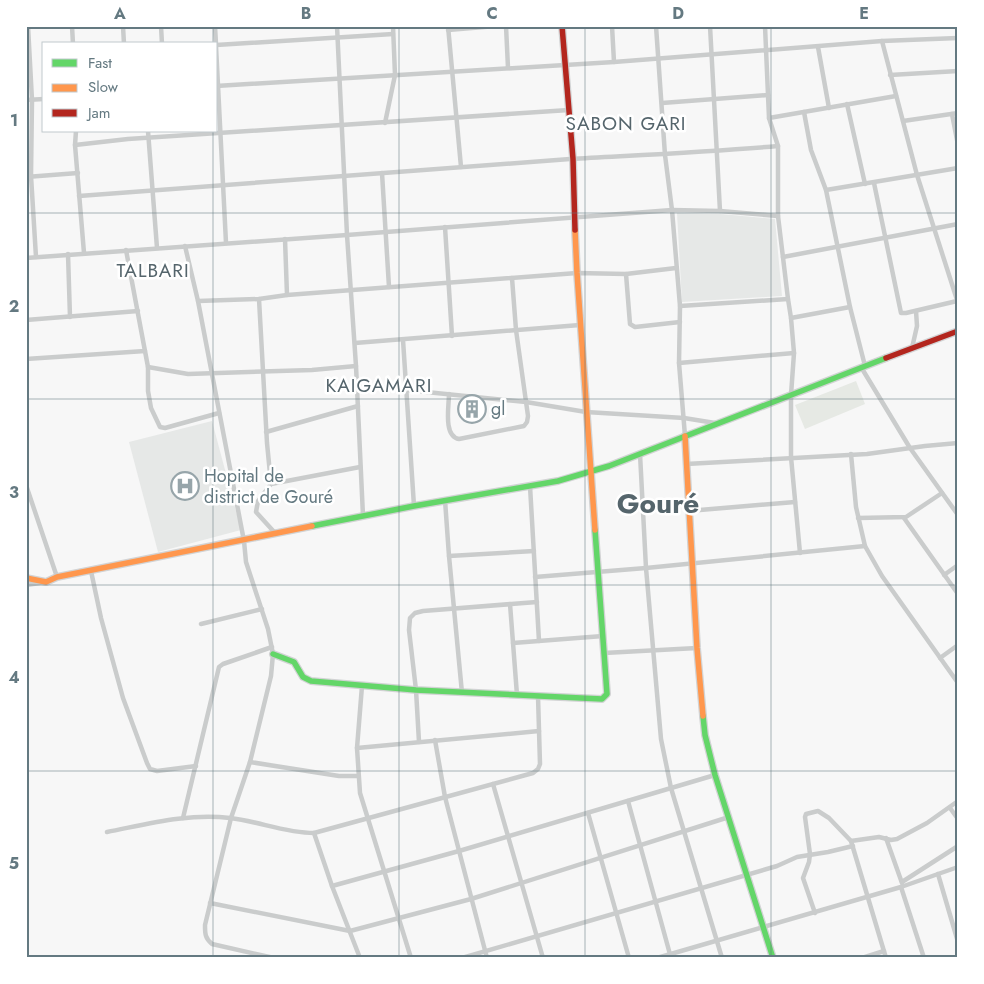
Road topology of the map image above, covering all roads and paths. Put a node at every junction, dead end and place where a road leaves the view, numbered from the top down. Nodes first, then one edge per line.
1 (28, 26) edge
2 (72, 26) edge
3 (123, 26) edge
4 (161, 26) edge
5 (215, 26) edge
6 (337, 26) edge
7 (393, 26) edge
8 (496, 26) edge
9 (506, 26) edge
10 (562, 26) edge
11 (612, 26) edge
12 (656, 26) edge
13 (710, 26) edge
14 (765, 26) edge
15 (448, 28) edge
16 (393, 34) junction
17 (337, 37) junction
18 (958, 38) edge
19 (882, 41) junction
20 (74, 42) edge
21 (124, 42) edge
22 (162, 42) edge
23 (216, 42) edge
24 (218, 45) edge
25 (818, 47) junction
26 (766, 51) junction
27 (712, 54) junction
28 (659, 59) junction
29 (614, 62) junction
30 (564, 64) junction
31 (508, 68) junction
32 (452, 71) junction
33 (958, 71) edge
34 (395, 75) junction
35 (890, 75) junction
36 (339, 79) junction
37 (218, 86) edge
38 (768, 95) junction
39 (896, 96) junction
40 (42, 99) edge
41 (714, 99) junction
42 (29, 100) edge
43 (662, 103) junction
44 (847, 104) junction
45 (829, 108) junction
46 (568, 110) junction
47 (804, 112) junction
48 (955, 114) edge
49 (457, 118) junction
50 (769, 118) junction
51 (903, 121) junction
52 (385, 123) junction
53 (342, 126) junction
54 (76, 132) edge
55 (148, 132) edge
56 (221, 134) junction
57 (149, 138) junction
58 (75, 145) junction
59 (958, 145) edge
60 (778, 146) junction
61 (716, 152) junction
62 (665, 155) junction
63 (573, 159) junction
64 (461, 167) junction
65 (958, 168) edge
66 (78, 173) junction
67 (382, 173) junction
68 (344, 175) junction
69 (917, 175) junction
70 (29, 177) edge
71 (874, 183) junction
72 (865, 184) junction
73 (223, 185) junction
74 (153, 190) junction
75 (826, 190) junction
76 (80, 196) junction
77 (672, 210) junction
78 (720, 211) junction
79 (778, 216) junction
80 (575, 217) junction
81 (958, 224) edge
82 (445, 227) junction
83 (933, 229) junction
84 (385, 232) junction
85 (347, 235) junction
86 (885, 238) junction
87 (285, 239) junction
88 (226, 243) junction
89 (185, 246) junction
90 (838, 246) junction
91 (157, 248) junction
92 (126, 250) junction
93 (84, 253) junction
94 (68, 254) junction
95 (36, 257) junction
96 (783, 257) junction
97 (26, 258) edge
98 (676, 268) junction
99 (577, 273) junction
100 (626, 274) junction
101 (512, 278) junction
102 (958, 279) edge
103 (951, 280) junction
104 (448, 283) junction
105 (389, 287) junction
106 (351, 290) junction
107 (287, 295) junction
108 (259, 299) junction
109 (788, 299) junction
110 (198, 301) junction
111 (957, 302) edge
112 (680, 306) junction
113 (850, 307) junction
114 (138, 311) junction
115 (916, 311) junction
116 (70, 317) junction
117 (792, 318) junction
118 (26, 320) edge
119 (680, 322) junction
120 (580, 325) junction
121 (516, 330) junction
122 (958, 331) edge
123 (452, 336) junction
124 (403, 340) junction
125 (355, 343) junction
126 (912, 348) junction
127 (145, 351) junction
128 (794, 353) junction
129 (26, 359) edge
130 (679, 363) junction
131 (356, 366) junction
132 (863, 366) junction
133 (148, 368) junction
134 (264, 371) junction
135 (212, 373) junction
136 (357, 385) junction
137 (406, 389) junction
138 (449, 394) junction
139 (791, 395) junction
140 (526, 402) junction
141 (358, 406) junction
142 (586, 412) junction
143 (219, 413) junction
144 (684, 418) junction
145 (719, 423) junction
146 (266, 432) junction
147 (685, 436) junction
148 (958, 443) edge
149 (910, 448) junction
150 (640, 454) junction
151 (851, 454) junction
152 (791, 457) junction
153 (686, 464) junction
154 (360, 467) junction
155 (592, 472) junction
156 (271, 484) junction
157 (530, 486) junction
158 (27, 488) edge
159 (942, 493) junction
160 (635, 496) dead end
161 (642, 496) junction
162 (445, 500) junction
163 (795, 502) junction
164 (414, 506) junction
165 (688, 511) junction
166 (958, 514) edge
167 (363, 516) junction
168 (858, 518) junction
169 (904, 518) junction
170 (276, 534) junction
171 (244, 541) junction
172 (865, 546) junction
173 (534, 550) junction
174 (800, 553) junction
175 (449, 556) junction
176 (692, 563) junction
177 (958, 565) edge
178 (646, 568) junction
179 (91, 571) junction
180 (599, 572) junction
181 (944, 575) junction
182 (57, 577) junction
183 (536, 577) junction
184 (26, 578) edge
185 (46, 582) junction
186 (26, 585) edge
187 (958, 594) edge
188 (537, 602) junction
189 (510, 604) junction
190 (262, 609) junction
191 (454, 609) junction
192 (201, 624) dead end
193 (603, 636) junction
194 (539, 641) junction
195 (513, 643) junction
196 (958, 645) edge
197 (697, 648) junction
198 (652, 649) junction
199 (272, 651) junction
200 (604, 653) junction
201 (940, 658) junction
202 (958, 684) edge
203 (362, 686) junction
204 (416, 690) junction
205 (462, 693) junction
206 (517, 695) junction
207 (538, 696) junction
208 (540, 731) junction
209 (435, 740) junction
210 (419, 742) junction
211 (357, 748) junction
212 (250, 762) junction
213 (196, 766) junction
214 (715, 775) junction
215 (358, 776) junction
216 (493, 784) junction
217 (671, 788) junction
218 (445, 797) junction
219 (628, 801) junction
220 (958, 801) edge
221 (950, 808) junction
222 (588, 813) junction
223 (729, 817) junction
224 (183, 818) junction
225 (231, 818) junction
226 (368, 818) junction
227 (958, 819) edge
228 (107, 832) dead end
229 (684, 832) junction
230 (314, 833) junction
231 (509, 836) junction
232 (886, 838) junction
233 (852, 844) junction
234 (641, 846) junction
235 (958, 846) edge
236 (459, 851) junction
237 (810, 854) junction
238 (602, 858) junction
239 (958, 867) edge
240 (384, 872) junction
241 (746, 874) junction
242 (938, 874) junction
243 (522, 883) junction
244 (902, 885) junction
245 (332, 886) junction
246 (701, 888) junction
247 (868, 897) junction
248 (472, 899) junction
249 (656, 902) junction
250 (210, 903) junction
251 (617, 913) junction
252 (816, 913) junction
253 (399, 918) junction
254 (764, 928) junction
255 (350, 931) junction
256 (537, 936) junction
257 (717, 941) junction
258 (958, 942) edge
259 (884, 951) junction
260 (485, 952) junction
261 (670, 956) edge
262 (274, 958) edge
263 (360, 958) edge
264 (411, 958) edge
265 (462, 958) edge
266 (487, 958) edge
267 (543, 958) edge
268 (629, 958) edge
269 (657, 958) edge
270 (722, 958) edge
271 (773, 958) edge
272 (862, 958) edge
273 (886, 958) edge
274 (924, 958) edge

1 - 42 street
2 - 20 street
3 - 21 street
4 - 22 street
5 - 23 street
6 - 17 street
7 - 16 street
8 - 15 street
9 - 31 street
10 - 30 main road
11 - 29 street
12 - 28 street
13 - 27 street
14 - 26 street
15 - 32 street
16 - 17 street
16 - 34 street
17 - 24 street
17 - 36 street
18 - 19 street
19 - 25 street
19 - 35 street
25 - 26 street
25 - 45 street
26 - 27 street
26 - 38 street
27 - 28 street
27 - 41 street
28 - 29 street
28 - 43 street
29 - 30 street
30 - 31 street
30 - 46 main road
31 - 32 street
32 - 34 street
32 - 49 street
33 - 35 street
34 - 36 street
34 - 52 street
35 - 39 street
36 - 37 street
36 - 53 street
37 - 56 street
38 - 41 street
38 - 50 street
39 - 44 street
39 - 51 street
40 - 42 street
41 - 43 street
41 - 61 street
42 - 70 street
43 - 62 street
44 - 45 street
44 - 72 street
45 - 47 street
46 - 49 street
46 - 63 main road
47 - 50 street
47 - 75 street
48 - 51 street
48 - 59 street
49 - 52 street
49 - 64 street
50 - 60 street
51 - 69 street
52 - 53 street
53 - 56 street
53 - 68 street
54 - 58 street
55 - 57 street
56 - 57 street
56 - 73 street
57 - 58 street
57 - 74 street
58 - 66 street
60 - 61 street
60 - 79 street
61 - 62 street
61 - 78 street
62 - 63 street
62 - 77 street
63 - 64 street
63 - 80 main road
64 - 67 street
65 - 69 street
66 - 70 street
66 - 76 street
67 - 68 street
67 - 84 street
68 - 73 street
68 - 85 street
69 - 71 street
69 - 83 street
70 - 95 street
71 - 72 street
71 - 86 street
72 - 75 street
73 - 74 street
73 - 88 street
74 - 76 street
74 - 91 street
75 - 90 street
76 - 93 street
77 - 78 street
77 - 80 street
77 - 98 street
78 - 79 street
79 - 96 street
80 - 82 street
80 - 99 main road
81 - 83 street
82 - 84 street
82 - 104 street
83 - 86 street
83 - 103 street
84 - 85 street
84 - 105 street
85 - 87 street
85 - 106 street
86 - 90 street
86 - 115 street
87 - 88 street
87 - 107 street
88 - 89 street
89 - 91 street
89 - 110 street
90 - 96 street
90 - 113 street
91 - 92 street
92 - 93 street
92 - 114 street
93 - 94 street
94 - 95 street
94 - 116 street
95 - 97 street
96 - 109 street
98 - 100 street
98 - 112 street
99 - 100 street
99 - 101 street
99 - 120 main road
100 - 119 street
101 - 104 street
101 - 121 street
102 - 103 street
103 - 111 street
104 - 105 street
104 - 123 street
105 - 106 street
106 - 107 street
106 - 125 street
107 - 108 street
108 - 110 street
108 - 134 street
109 - 112 street
109 - 117 street
110 - 135 street
111 - 115 street
112 - 119 street
113 - 117 street
113 - 132 street
114 - 116 street
114 - 127 street
115 - 126 street
116 - 118 street
117 - 128 street
119 - 130 street
120 - 121 street
120 - 142 main road
121 - 123 street
121 - 140 street
122 - 126 main road
123 - 124 street
124 - 125 street
124 - 137 street
125 - 131 street
126 - 132 main road
127 - 129 street
127 - 133 street
128 - 130 street
128 - 139 street
130 - 144 street
131 - 134 street
131 - 136 street
132 - 139 main road
132 - 149 street
133 - 135 street
133 - 143 street
134 - 135 street
134 - 146 street
135 - 143 street
136 - 137 street
136 - 141 street
137 - 138 street
137 - 164 street
138 - 140 street
138 - 140 street
139 - 145 main road
139 - 152 street
140 - 142 street
141 - 146 street
141 - 154 street
142 - 144 street
142 - 155 main road
143 - 171 street
144 - 145 street
144 - 147 street
145 - 147 main road
146 - 156 street
147 - 150 main road
147 - 153 main road
148 - 149 street
149 - 151 street
149 - 159 street
150 - 155 main road
150 - 161 street
151 - 152 street
151 - 168 street
152 - 153 street
152 - 163 street
153 - 165 main road
154 - 156 street
154 - 167 street
155 - 157 main road
155 - 180 main road
156 - 170 street
157 - 162 main road
157 - 173 street
158 - 182 street
159 - 166 street
159 - 169 street
160 - 161 street
161 - 178 street
162 - 164 main road
162 - 175 street
163 - 165 street
163 - 174 street
164 - 167 main road
165 - 176 main road
167 - 170 main road
168 - 169 street
168 - 172 street
169 - 181 street
170 - 171 main road
171 - 179 main road
171 - 190 street
172 - 174 street
172 - 201 street
173 - 175 street
173 - 183 street
174 - 176 street
175 - 191 street
176 - 178 street
176 - 197 main road
177 - 181 street
178 - 180 street
178 - 198 street
179 - 182 main road
179 - 213 street
180 - 183 street
180 - 193 main road
181 - 187 street
182 - 185 main road
183 - 188 street
184 - 185 main road
185 - 186 street
188 - 189 street
188 - 194 street
189 - 191 street
189 - 195 street
190 - 192 street
190 - 199 street
191 - 204 street
191 - 205 street
193 - 194 street
193 - 200 main road
194 - 195 street
195 - 206 street
196 - 201 street
197 - 198 street
197 - 214 main road
198 - 200 street
198 - 217 street
199 - 203 main road
199 - 212 street
199 - 213 street
200 - 207 main road
201 - 202 street
203 - 204 main road
203 - 211 street
204 - 205 main road
204 - 210 street
205 - 206 main road
206 - 207 main road
207 - 208 street
208 - 209 street
208 - 216 street
209 - 210 street
209 - 218 street
210 - 211 street
211 - 215 street
212 - 215 street
212 - 225 street
213 - 224 street
214 - 217 street
214 - 223 main road
215 - 226 street
216 - 218 street
216 - 231 street
217 - 219 street
217 - 229 street
218 - 226 street
218 - 236 street
219 - 222 street
219 - 234 street
220 - 221 street
221 - 227 street
221 - 232 street
222 - 231 street
222 - 238 street
223 - 229 street
223 - 241 main road
224 - 225 street
224 - 228 street
225 - 230 street
225 - 250 street
226 - 230 street
226 - 240 street
229 - 234 street
229 - 246 street
230 - 245 street
231 - 236 street
231 - 243 street
232 - 233 street
232 - 244 street
233 - 237 street
233 - 237 street
233 - 247 street
234 - 238 street
234 - 249 street
235 - 244 street
236 - 240 street
236 - 248 street
237 - 241 street
237 - 252 street
238 - 243 street
238 - 251 street
239 - 242 street
240 - 245 street
240 - 253 street
241 - 246 street
241 - 254 main road
242 - 244 street
242 - 258 street
243 - 248 street
243 - 256 street
244 - 247 street
244 - 274 street
245 - 255 street
246 - 249 street
246 - 257 street
247 - 252 street
247 - 259 street
248 - 253 street
248 - 260 street
249 - 251 street
249 - 261 street
250 - 255 street
250 - 262 street
251 - 256 street
251 - 268 street
252 - 254 street
253 - 255 street
253 - 264 street
254 - 257 street
254 - 271 main road
255 - 263 street
256 - 260 street
256 - 267 street
257 - 261 street
257 - 270 street
259 - 272 street
259 - 273 street
260 - 265 street
260 - 266 street
261 - 269 street

